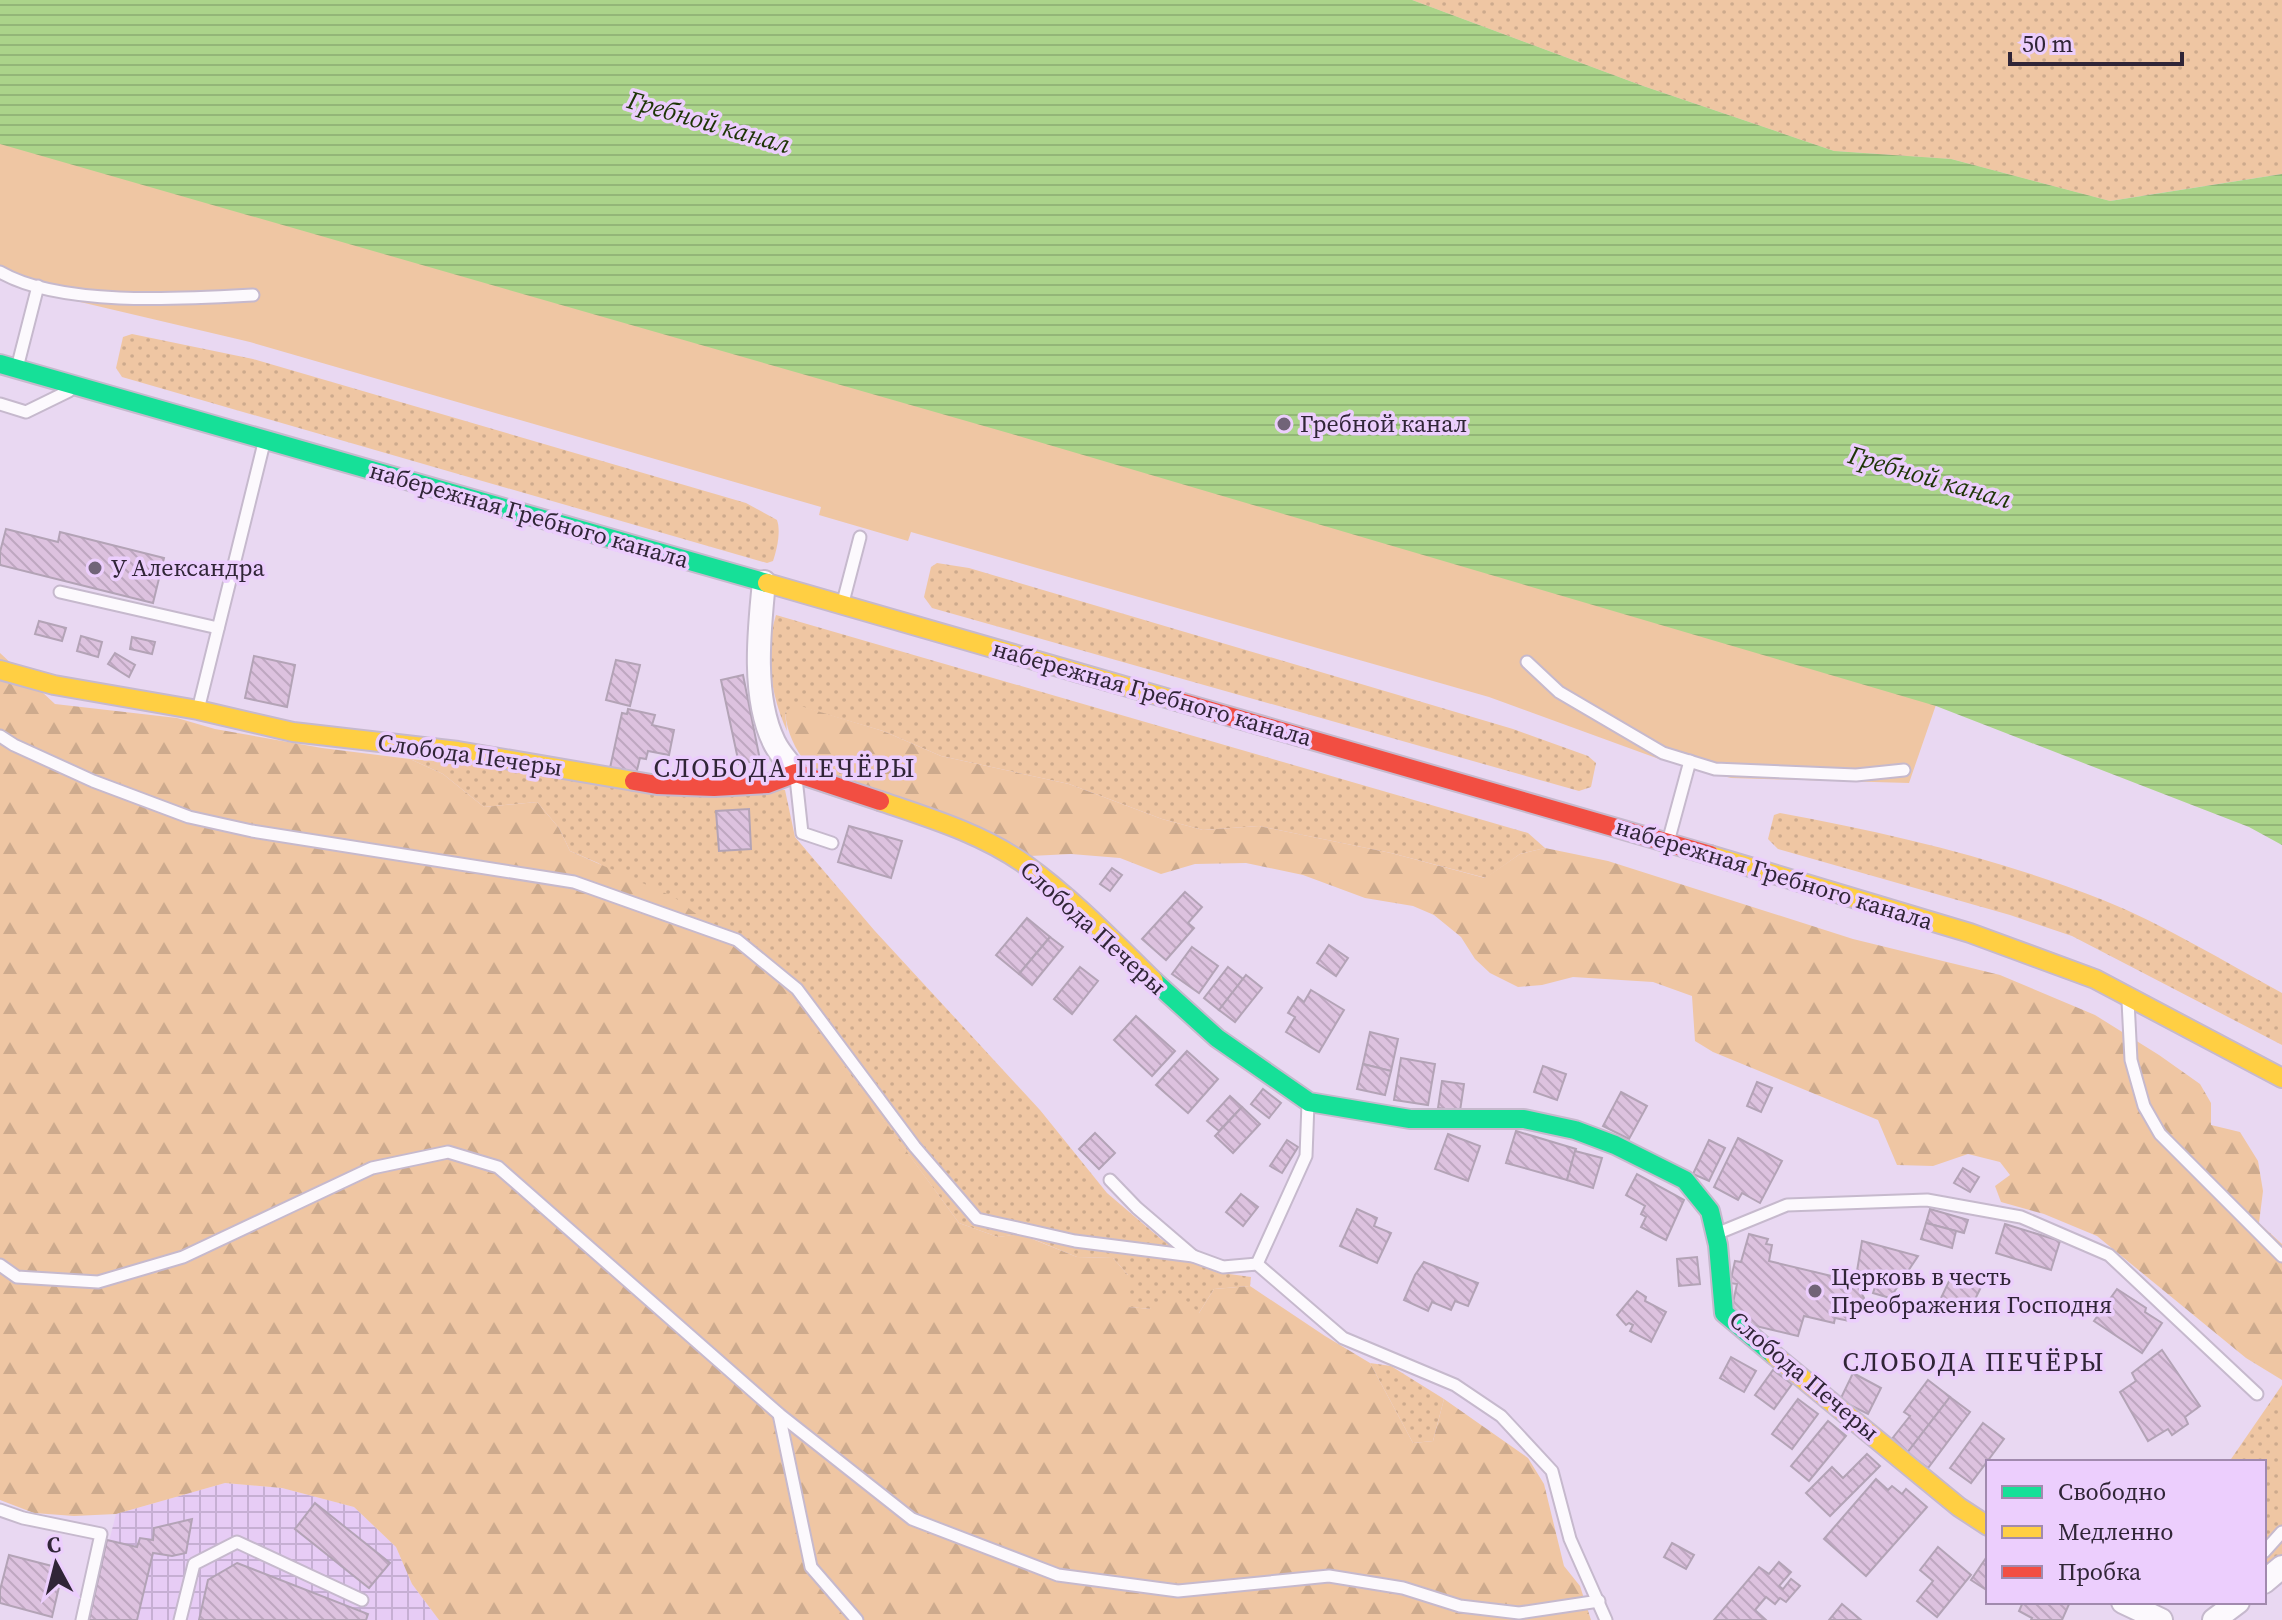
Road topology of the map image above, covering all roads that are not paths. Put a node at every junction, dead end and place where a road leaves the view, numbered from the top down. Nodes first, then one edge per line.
1 (0, 272) edge
2 (38, 286) junction
3 (253, 295) dead end
4 (8, 367) edge
5 (77, 386) junction
6 (0, 404) edge
7 (265, 440) junction
8 (860, 537) dead end
9 (764, 582) junction
10 (60, 592) dead end
11 (842, 604) junction
12 (218, 628) junction
13 (1527, 662) dead end
14 (0, 670) edge
15 (198, 710) junction
16 (0, 736) edge
17 (1690, 761) junction
18 (1904, 770) dead end
19 (796, 773) junction
20 (1668, 842) junction
21 (832, 843) dead end
22 (2127, 996) junction
23 (2282, 1078) edge
24 (1309, 1102) junction
25 (1110, 1180) dead end
26 (1715, 1235) junction
27 (1193, 1256) junction
28 (2282, 1256) edge
29 (1257, 1264) junction
30 (0, 1265) edge
31 (2257, 1394) dead end
32 (779, 1414) junction
33 (0, 1510) edge
34 (1986, 1525) edge
35 (2282, 1532) edge
36 (2266, 1550) edge
37 (2282, 1567) edge
38 (2266, 1580) edge
39 (362, 1600) dead end
40 (1599, 1601) junction
41 (2127, 1604) edge
42 (2235, 1604) edge
43 (82, 1620) edge
44 (180, 1620) edge
45 (857, 1620) edge
46 (1606, 1620) edge
47 (2161, 1620) edge
48 (2214, 1620) edge

1 - 2 lane
2 - 3 lane
2 - 4 lane
4 - 5 street, набережная Гребного канала
5 - 6 lane
5 - 7 street, набережная Гребного канала
7 - 9 street, набережная Гребного канала
7 - 12 lane
8 - 11 lane
9 - 11 street, набережная Гребного канала
9 - 19 street
10 - 12 lane
11 - 20 street, набережная Гребного канала
12 - 15 lane
13 - 17 lane
14 - 15 street, Слобода Печеры
15 - 19 street, Слобода Печеры
16 - 27 lane
17 - 18 lane
17 - 20 lane
19 - 21 lane
19 - 24 street, Слобода Печеры
20 - 22 street, набережная Гребного канала
22 - 23 street, набережная Гребного канала
22 - 28 lane
24 - 26 street, Слобода Печеры
24 - 29 lane
25 - 27 lane
26 - 31 lane
26 - 34 street, Слобода Печеры
27 - 29 lane
29 - 40 lane
30 - 32 lane
32 - 40 lane
32 - 45 lane
33 - 43 lane
35 - 36 lane
37 - 38 street
39 - 44 lane
40 - 46 lane
41 - 47 street
42 - 48 street

